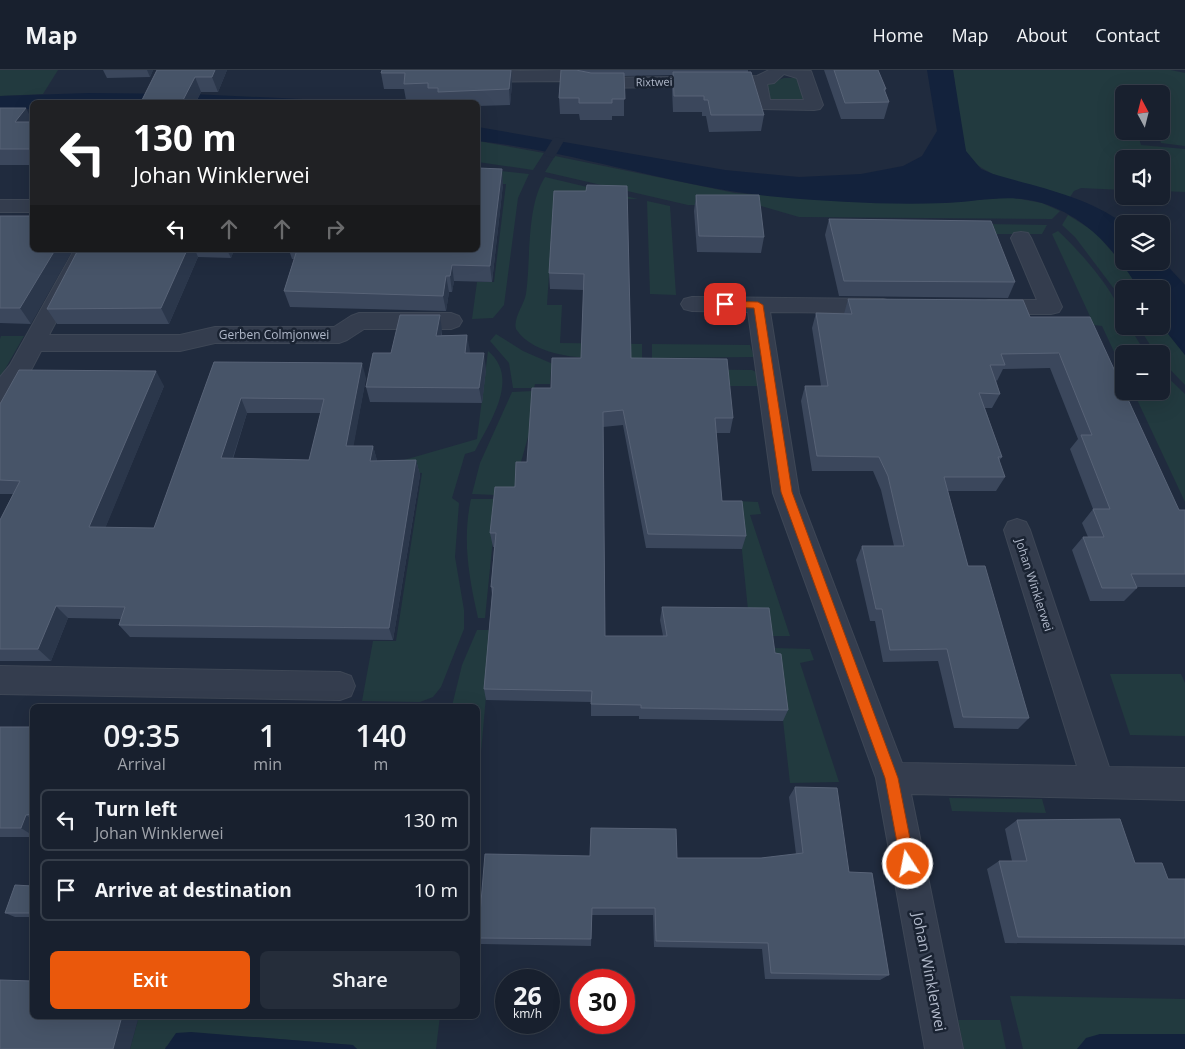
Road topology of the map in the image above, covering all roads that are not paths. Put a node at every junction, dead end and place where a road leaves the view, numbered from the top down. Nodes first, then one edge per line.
1 (779, 70) edge
2 (787, 70) edge
3 (562, 73) edge
4 (459, 78) edge
5 (757, 80) junction
6 (0, 206) edge
7 (30, 206) edge
8 (1021, 238) dead end
9 (83, 252) edge
10 (692, 304) dead end
11 (758, 305) junction
12 (901, 306) edge
13 (971, 307) edge
14 (451, 321) dead end
15 (34, 343) junction
16 (0, 393) edge
17 (1017, 530) dead end
18 (0, 680) edge
19 (340, 686) dead end
20 (892, 778) junction
21 (1098, 783) junction
22 (1185, 784) edge
23 (944, 1049) edge

1 - 5 street, Rixtwei
2 - 5 street
3 - 4 street, Rixtwei
3 - 5 street, Rixtwei
6 - 7 street
8 - 13 street
9 - 15 street
10 - 11 street
11 - 12 street
11 - 20 street, Johan Winklerwei
14 - 15 street, Gerben Colmjonwei
15 - 16 street
17 - 21 street, Johan Winklerwei
18 - 19 street
20 - 21 street
20 - 23 street, Johan Winklerwei
21 - 22 street

